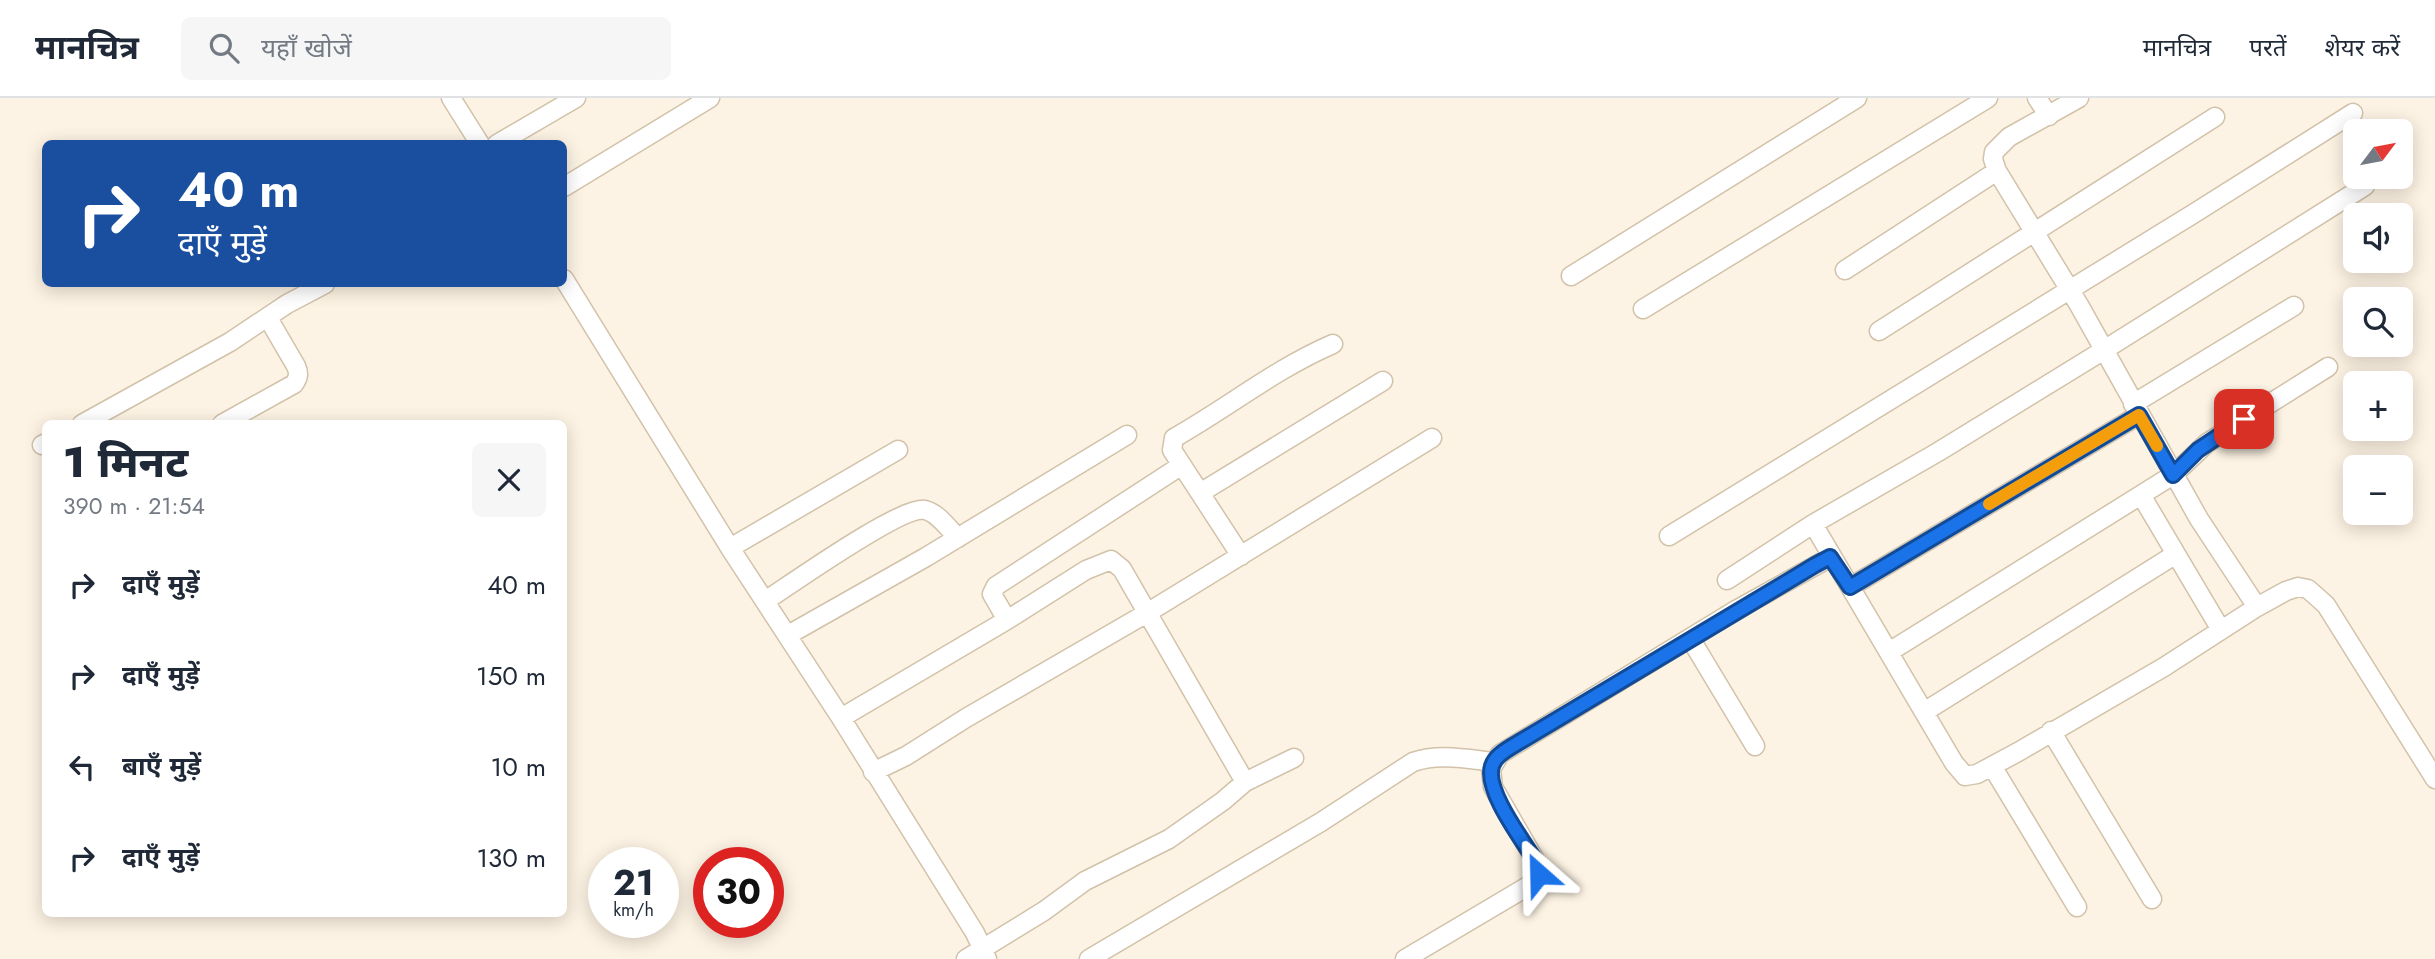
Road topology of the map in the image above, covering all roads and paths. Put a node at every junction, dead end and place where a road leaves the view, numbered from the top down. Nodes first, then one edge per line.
1 (451, 98) edge
2 (576, 98) edge
3 (710, 98) edge
4 (1857, 98) edge
5 (1988, 98) edge
6 (2037, 98) edge
7 (2078, 98) edge
8 (2353, 113) dead end
9 (2049, 116) junction
10 (2215, 117) dead end
11 (477, 140) edge
12 (504, 140) edge
13 (1997, 171) junction
14 (567, 185) edge
15 (2360, 189) edge
16 (2033, 232) junction
17 (1844, 270) dead end
18 (1571, 276) dead end
19 (567, 284) edge
20 (318, 287) edge
21 (2069, 289) junction
22 (2294, 306) dead end
23 (1643, 309) dead end
24 (268, 318) junction
25 (1879, 331) dead end
26 (1333, 344) dead end
27 (2104, 350) junction
28 (2328, 367) dead end
29 (1383, 381) dead end
30 (2136, 409) junction
31 (89, 420) edge
32 (229, 420) edge
33 (1127, 435) dead end
34 (1432, 438) dead end
35 (898, 450) dead end
36 (1182, 465) junction
37 (2173, 475) junction
38 (1200, 493) junction
39 (2141, 495) junction
40 (1813, 524) junction
41 (1669, 536) dead end
42 (958, 538) junction
43 (730, 548) junction
44 (2176, 554) junction
45 (1241, 556) junction
46 (1830, 557) junction
47 (1727, 580) dead end
48 (1850, 587) junction
49 (765, 601) junction
50 (2257, 607) junction
51 (1147, 613) junction
52 (1007, 620) junction
53 (2221, 630) junction
54 (788, 635) junction
55 (1690, 638) junction
56 (1889, 652) junction
57 (1924, 712) junction
58 (841, 718) junction
59 (2052, 732) junction
60 (1755, 746) dead end
61 (1294, 758) dead end
62 (1494, 762) junction
63 (1992, 766) junction
64 (873, 772) junction
65 (2435, 779) edge
66 (1245, 782) junction
67 (2152, 899) dead end
68 (2077, 907) dead end
69 (985, 954) edge
70 (966, 959) edge
71 (1089, 959) edge
72 (1405, 959) edge

1 - 11 street
2 - 12 street
3 - 14 street
4 - 18 street
5 - 23 street
6 - 9 street
7 - 9 street
8 - 21 street
9 - 13 street
10 - 16 street
13 - 16 street
13 - 17 street
15 - 27 street
16 - 21 street
16 - 25 street
19 - 43 street
20 - 24 street
21 - 27 street
21 - 41 street
22 - 30 street
24 - 31 street
24 - 32 street
26 - 36 street
27 - 30 street
27 - 40 street
28 - 37 street
29 - 38 street
30 - 37 street
30 - 48 street
33 - 42 street
34 - 45 street
35 - 43 street
36 - 38 street
36 - 52 street
37 - 39 street
37 - 50 street
38 - 45 street
39 - 44 street
39 - 56 street
40 - 46 street
40 - 47 street
42 - 49 street
42 - 54 street
43 - 49 street
44 - 53 street
44 - 57 street
45 - 51 street
46 - 48 street
46 - 55 street
48 - 56 street
49 - 54 street
50 - 53 street
50 - 65 street
51 - 52 street
51 - 64 street
51 - 66 street
52 - 58 street
53 - 59 street
54 - 58 street
55 - 60 street
55 - 62 street
56 - 57 street
57 - 63 street
58 - 64 street
59 - 63 street
59 - 67 street
61 - 66 street
62 - 71 street
62 - 72 street
63 - 68 street
64 - 69 street
66 - 69 street
69 - 70 street

